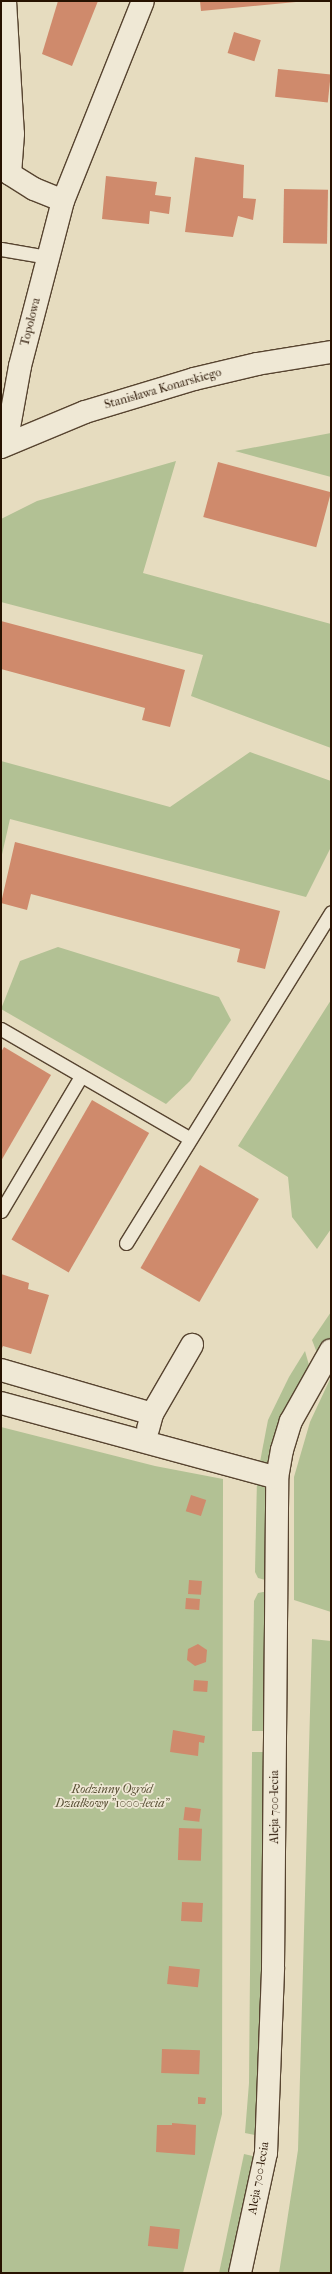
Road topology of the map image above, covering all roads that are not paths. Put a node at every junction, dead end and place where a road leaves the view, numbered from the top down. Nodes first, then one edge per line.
1 (5, 1) edge
2 (142, 1) edge
3 (6, 172) edge
4 (63, 201) junction
5 (1, 250) edge
6 (48, 257) junction
7 (331, 352) edge
8 (4, 445) edge
9 (331, 912) edge
10 (1, 1029) edge
11 (81, 1076) junction
12 (189, 1138) junction
13 (1, 1211) edge
14 (126, 1243) dead end
15 (192, 1345) dead end
16 (331, 1350) edge
17 (1, 1370) edge
18 (1, 1403) edge
19 (152, 1414) junction
20 (144, 1442) junction
21 (278, 1478) junction
22 (240, 2273) edge

1 - 3 street
2 - 4 street, Topolowa
3 - 4 street
4 - 6 street, Topolowa
5 - 6 lane
6 - 8 street, Topolowa
7 - 8 street, Stanisława Konarskiego
9 - 12 lane
10 - 11 lane
11 - 12 lane
11 - 13 lane
12 - 14 lane
15 - 19 street
16 - 21 street, Aleja 700-lecia
17 - 19 street
18 - 20 street
19 - 20 street
20 - 21 street
21 - 22 street, Aleja 700-lecia

